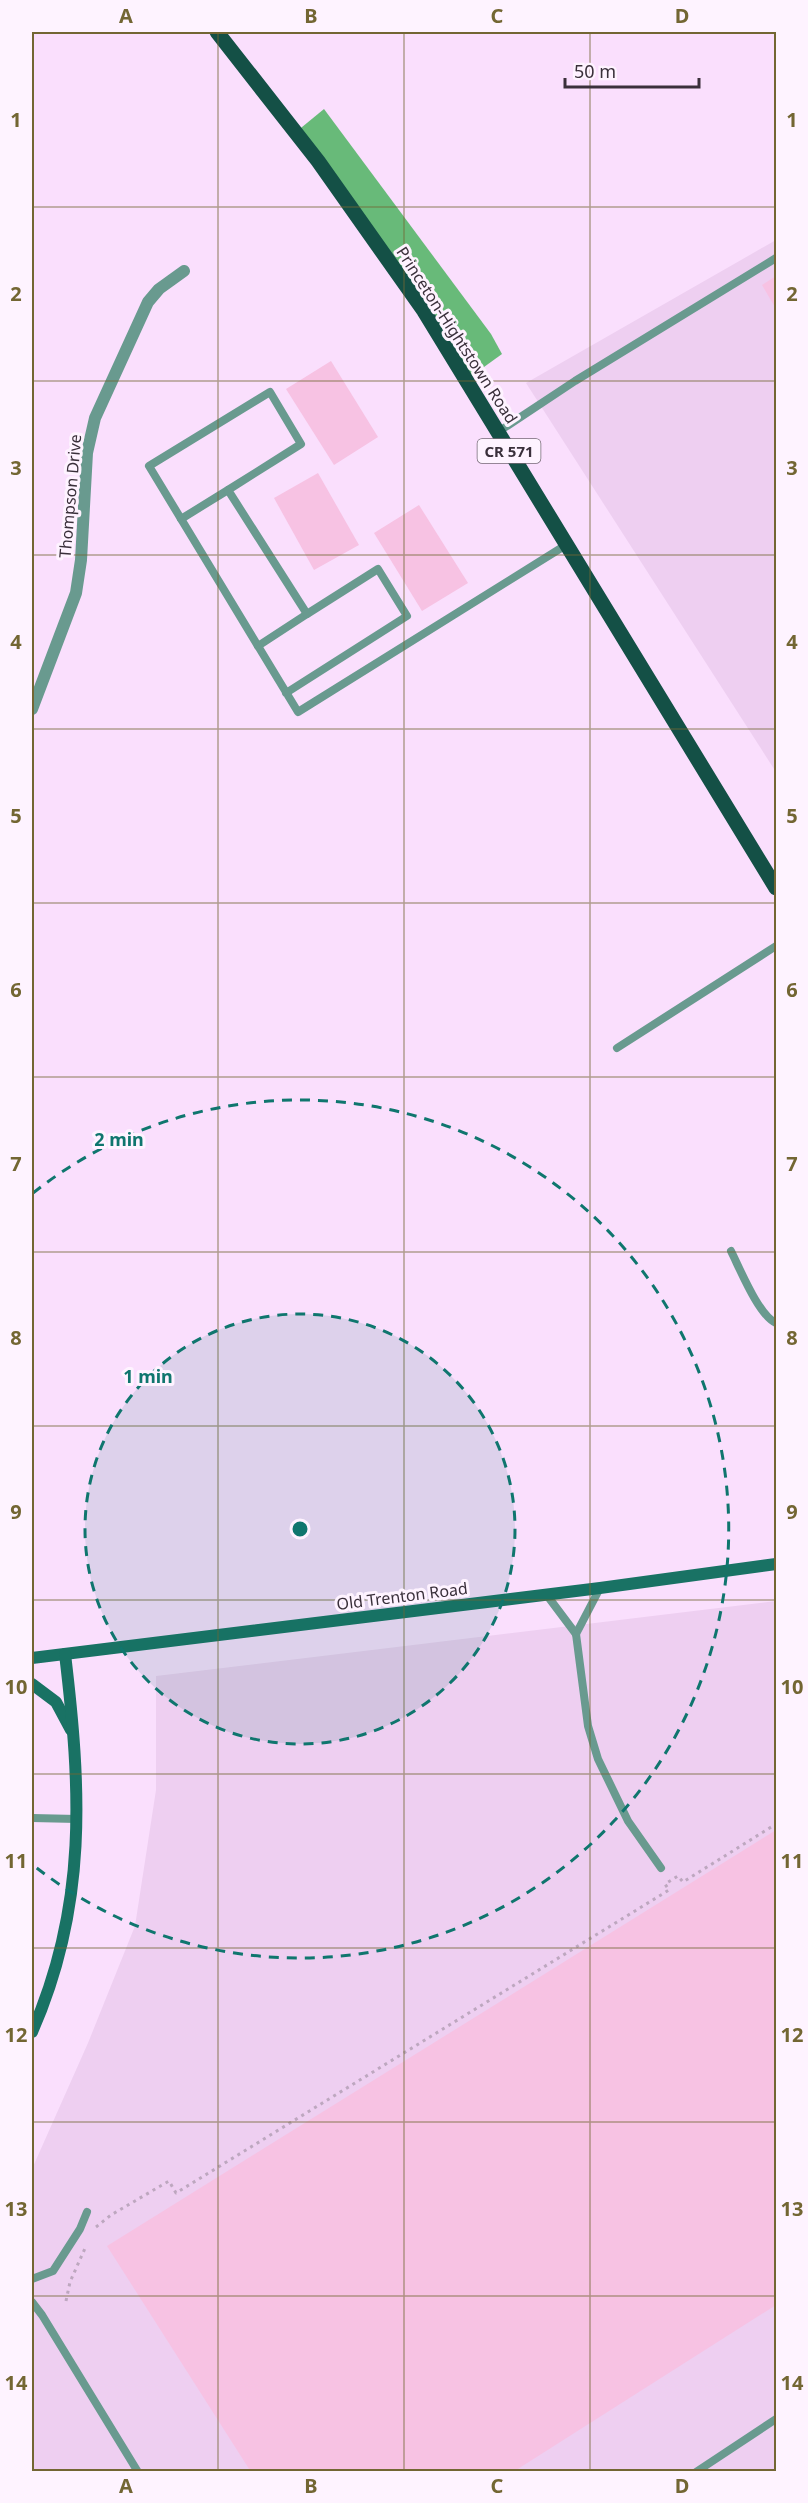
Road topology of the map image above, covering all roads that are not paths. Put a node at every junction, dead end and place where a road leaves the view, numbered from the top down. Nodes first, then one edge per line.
1 (217, 32) edge
2 (777, 258) edge
3 (184, 271) dead end
4 (498, 432) junction
5 (228, 490) junction
6 (181, 519) junction
7 (566, 545) junction
8 (307, 614) junction
9 (258, 646) junction
10 (286, 693) junction
11 (32, 709) edge
12 (777, 888) edge
13 (777, 946) edge
14 (617, 1048) dead end
15 (731, 1251) dead end
16 (777, 1323) edge
17 (777, 1564) edge
18 (600, 1588) junction
19 (546, 1594) junction
20 (576, 1634) junction
21 (65, 1654) junction
22 (32, 1658) edge
23 (32, 1684) edge
24 (75, 1737) junction
25 (32, 1818) edge
26 (77, 1819) junction
27 (661, 1868) dead end
28 (32, 2032) edge
29 (87, 2212) dead end
30 (32, 2279) edge
31 (32, 2302) edge
32 (777, 2419) edge
33 (138, 2472) edge
34 (696, 2472) edge

1 - 4 main road, Princeton-Hightstown Road / CR 571
2 - 4 lane
3 - 11 street, Thompson Drive
4 - 7 main road, Princeton-Hightstown Road / CR 571
5 - 6 lane
5 - 6 lane
5 - 8 lane
6 - 9 lane
7 - 10 lane
7 - 12 main road, Princeton-Hightstown Road / CR 571
8 - 9 lane
8 - 10 lane
9 - 10 lane
13 - 14 lane
15 - 16 lane
17 - 18 main road, Old Trenton Road
18 - 19 main road, Old Trenton Road
18 - 20 lane
19 - 20 lane
19 - 21 main road, Old Trenton Road
20 - 27 lane
21 - 22 main road, Old Trenton Road
21 - 24 main road
23 - 24 main road
24 - 26 main road
25 - 26 lane
26 - 28 main road
29 - 30 lane
31 - 33 lane
32 - 34 lane

